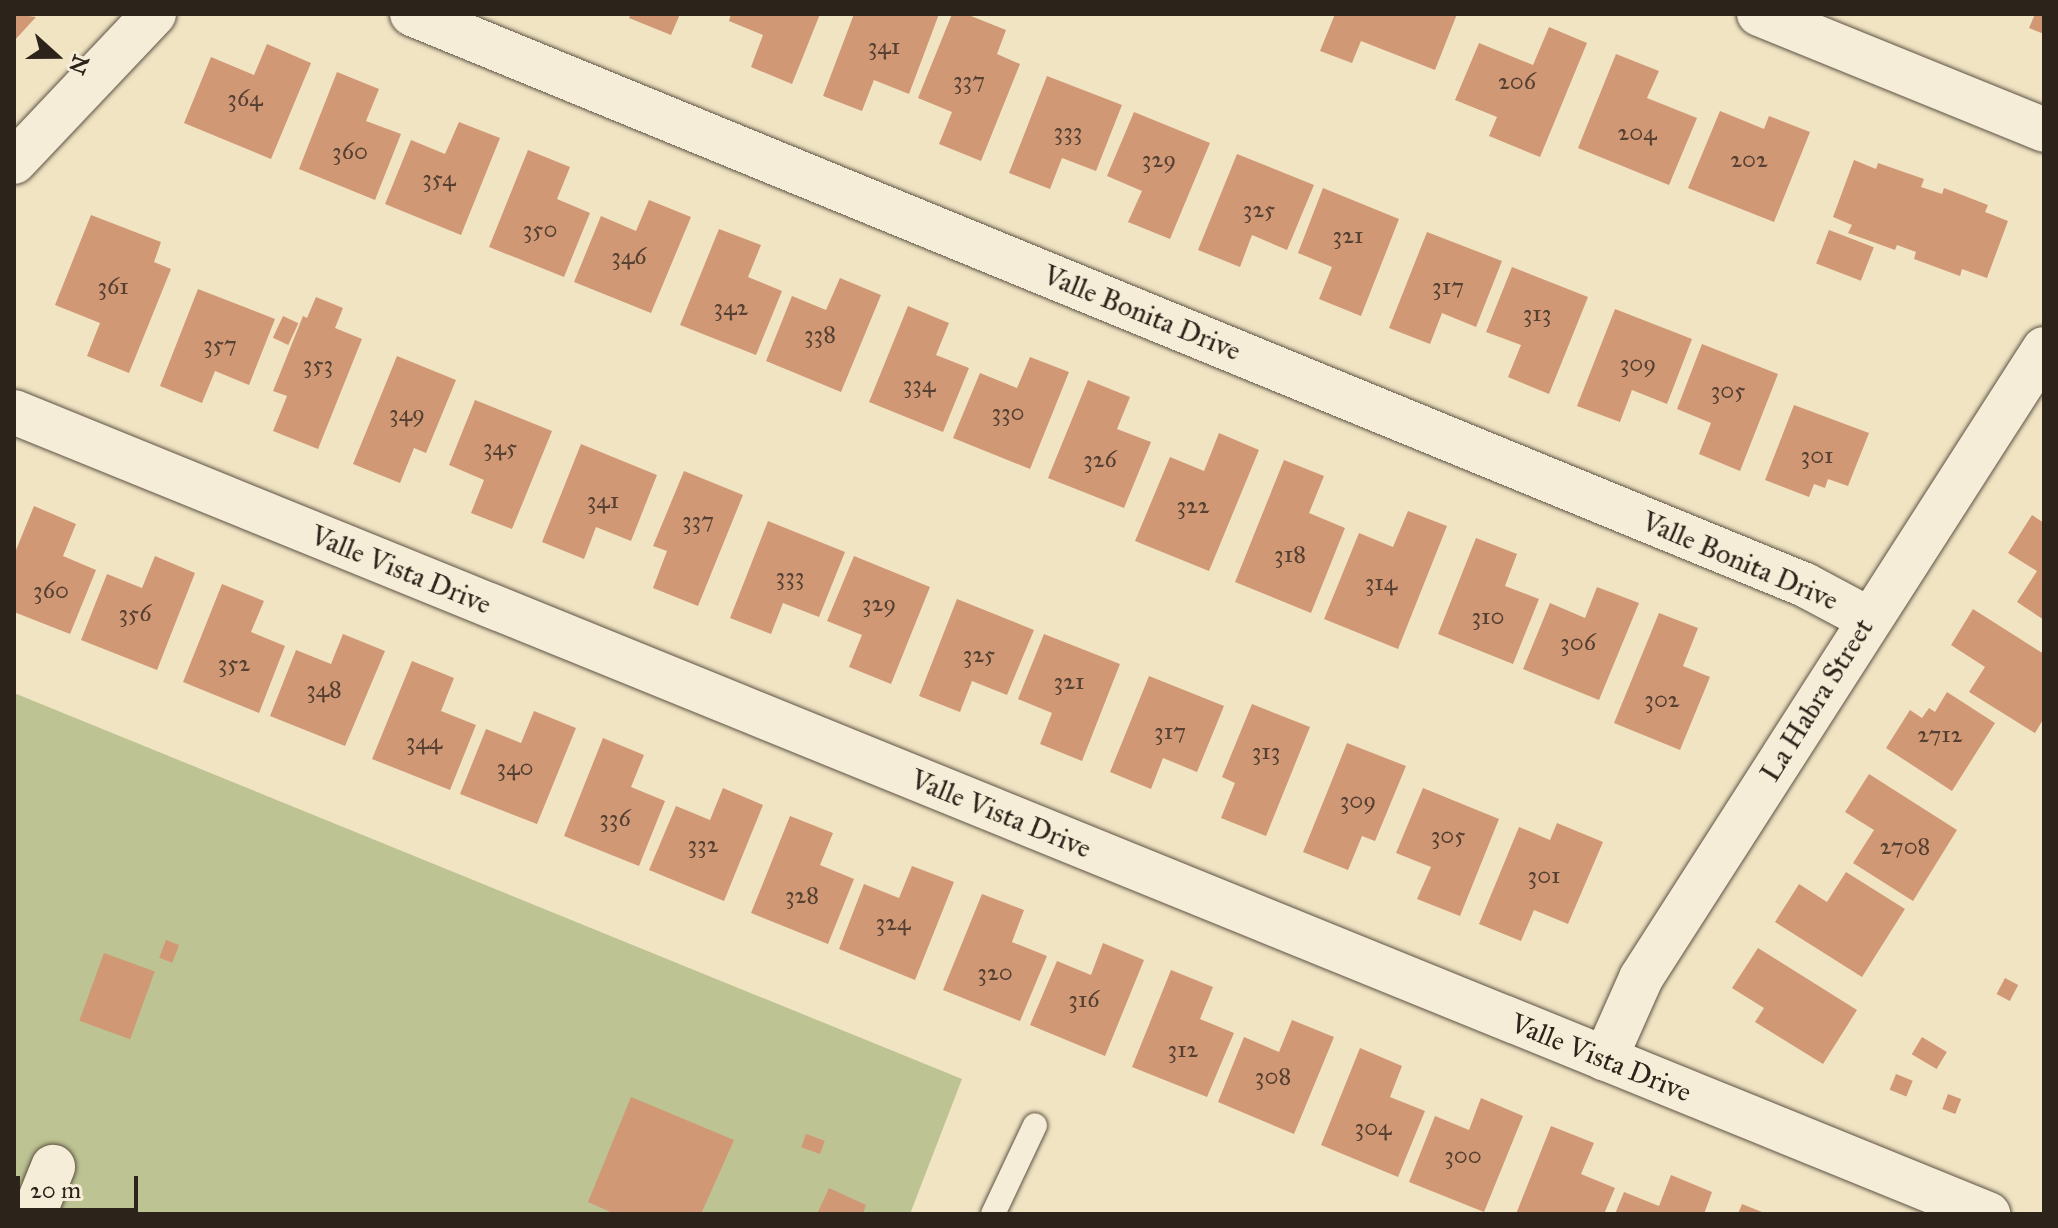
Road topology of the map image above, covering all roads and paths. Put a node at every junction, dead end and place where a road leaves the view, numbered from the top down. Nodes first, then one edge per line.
1 (154, 14) edge
2 (412, 14) edge
3 (1759, 14) edge
4 (2044, 130) edge
5 (14, 162) edge
6 (2044, 349) edge
7 (14, 412) edge
8 (1869, 619) junction
9 (1605, 1059) junction
10 (1035, 1125) dead end
11 (53, 1167) dead end
12 (34, 1214) edge
13 (993, 1214) edge
14 (1988, 1214) edge

1 - 5 street
2 - 8 street, Valle Bonita Drive
3 - 4 street
6 - 8 street, La Habra Street
7 - 9 street, Valle Vista Drive
8 - 9 street, La Habra Street
9 - 14 street, Valle Vista Drive
10 - 13 lane
11 - 12 street

